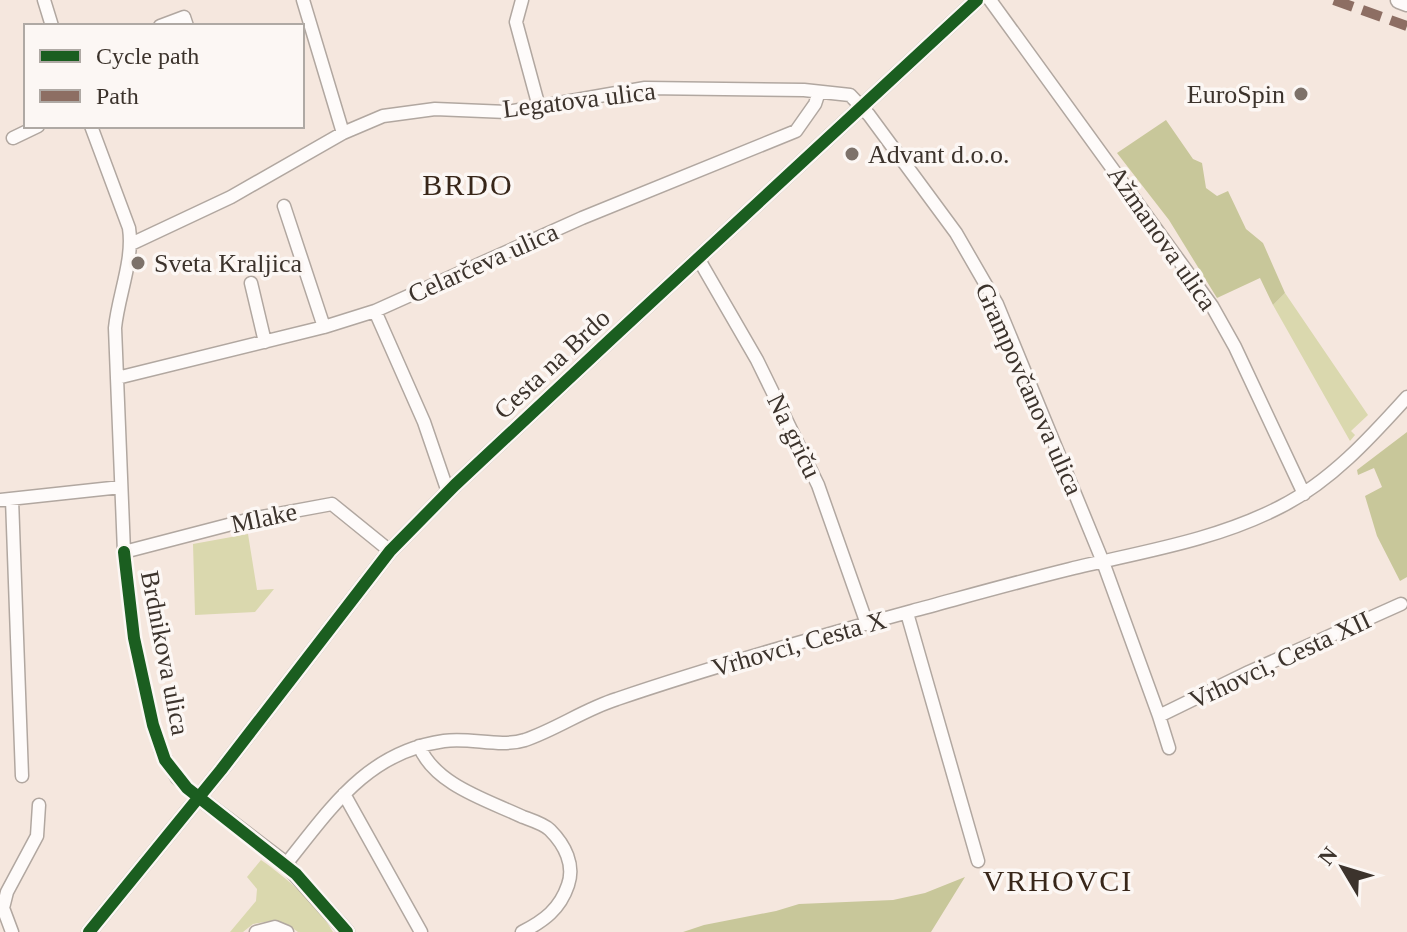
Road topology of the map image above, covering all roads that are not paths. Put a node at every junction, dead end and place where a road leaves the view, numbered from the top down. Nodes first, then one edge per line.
1 (44, 0) edge
2 (303, 0) edge
3 (522, 0) edge
4 (977, 0) edge
5 (990, 0) edge
6 (1399, 0) edge
7 (1407, 3) edge
8 (51, 24) edge
9 (165, 24) edge
10 (186, 24) edge
11 (819, 92) junction
12 (862, 105) junction
13 (539, 107) junction
14 (34, 128) edge
15 (92, 128) edge
16 (343, 133) junction
17 (13, 138) dead end
18 (284, 206) dead end
19 (131, 244) junction
20 (698, 258) junction
21 (251, 283) dead end
22 (375, 311) junction
23 (324, 327) junction
24 (265, 342) junction
25 (117, 378) junction
26 (1407, 397) edge
27 (121, 487) junction
28 (448, 492) junction
29 (1304, 494) junction
30 (6, 500) edge
31 (390, 551) junction
32 (124, 552) junction
33 (1103, 562) junction
34 (1401, 604) dead end
35 (907, 613) junction
36 (867, 624) junction
37 (1159, 716) junction
38 (419, 746) junction
39 (1169, 748) dead end
40 (22, 776) dead end
41 (344, 794) junction
42 (198, 797) junction
43 (39, 805) dead end
44 (978, 861) dead end
45 (286, 864) junction
46 (96, 930) edge
47 (12, 932) edge
48 (256, 932) edge
49 (287, 932) edge
50 (347, 932) edge
51 (421, 932) edge
52 (522, 932) edge

1 - 8 street
2 - 16 street
3 - 13 street
4 - 12 street, Cesta na Brdo
5 - 29 street, Ažmanova ulica
6 - 7 main road
9 - 10 street
11 - 12 street, Legatova ulica
11 - 13 street, Legatova ulica
11 - 22 street, Celarčeva ulica
12 - 20 street, Cesta na Brdo
12 - 33 street, Grampovčanova ulica
13 - 16 street, Legatova ulica
14 - 17 street
15 - 19 street, Brdnikova ulica
16 - 19 street, Legatova ulica
18 - 23 street
19 - 25 street, Brdnikova ulica
20 - 28 street, Cesta na Brdo
20 - 36 street, Na griču
21 - 24 street
22 - 23 street, Celarčeva ulica
22 - 28 street
23 - 24 street, Celarčeva ulica
24 - 25 street, Celarčeva ulica
25 - 27 street, Brdnikova ulica
26 - 29 street, Vrhovci, Cesta X
27 - 30 street
27 - 32 street, Brdnikova ulica
28 - 31 street, Cesta na Brdo
29 - 33 street, Vrhovci, Cesta X
30 - 40 street
31 - 32 street, Mlake
31 - 42 street, Cesta na Brdo
32 - 42 street, Brdnikova ulica
33 - 35 street, Vrhovci, Cesta X
33 - 37 street, Vrhovci, Cesta XII
34 - 37 street, Vrhovci, Cesta XII
35 - 36 street, Vrhovci, Cesta X
35 - 44 street
36 - 38 street, Vrhovci, Cesta X
37 - 39 street, Vrhovci, Cesta XII
38 - 41 street, Vrhovci, Cesta X
38 - 52 street
41 - 45 street, Vrhovci, Cesta X
41 - 51 street
42 - 45 street
42 - 46 street, Cesta na Brdo
43 - 47 street
45 - 50 street
48 - 49 street

